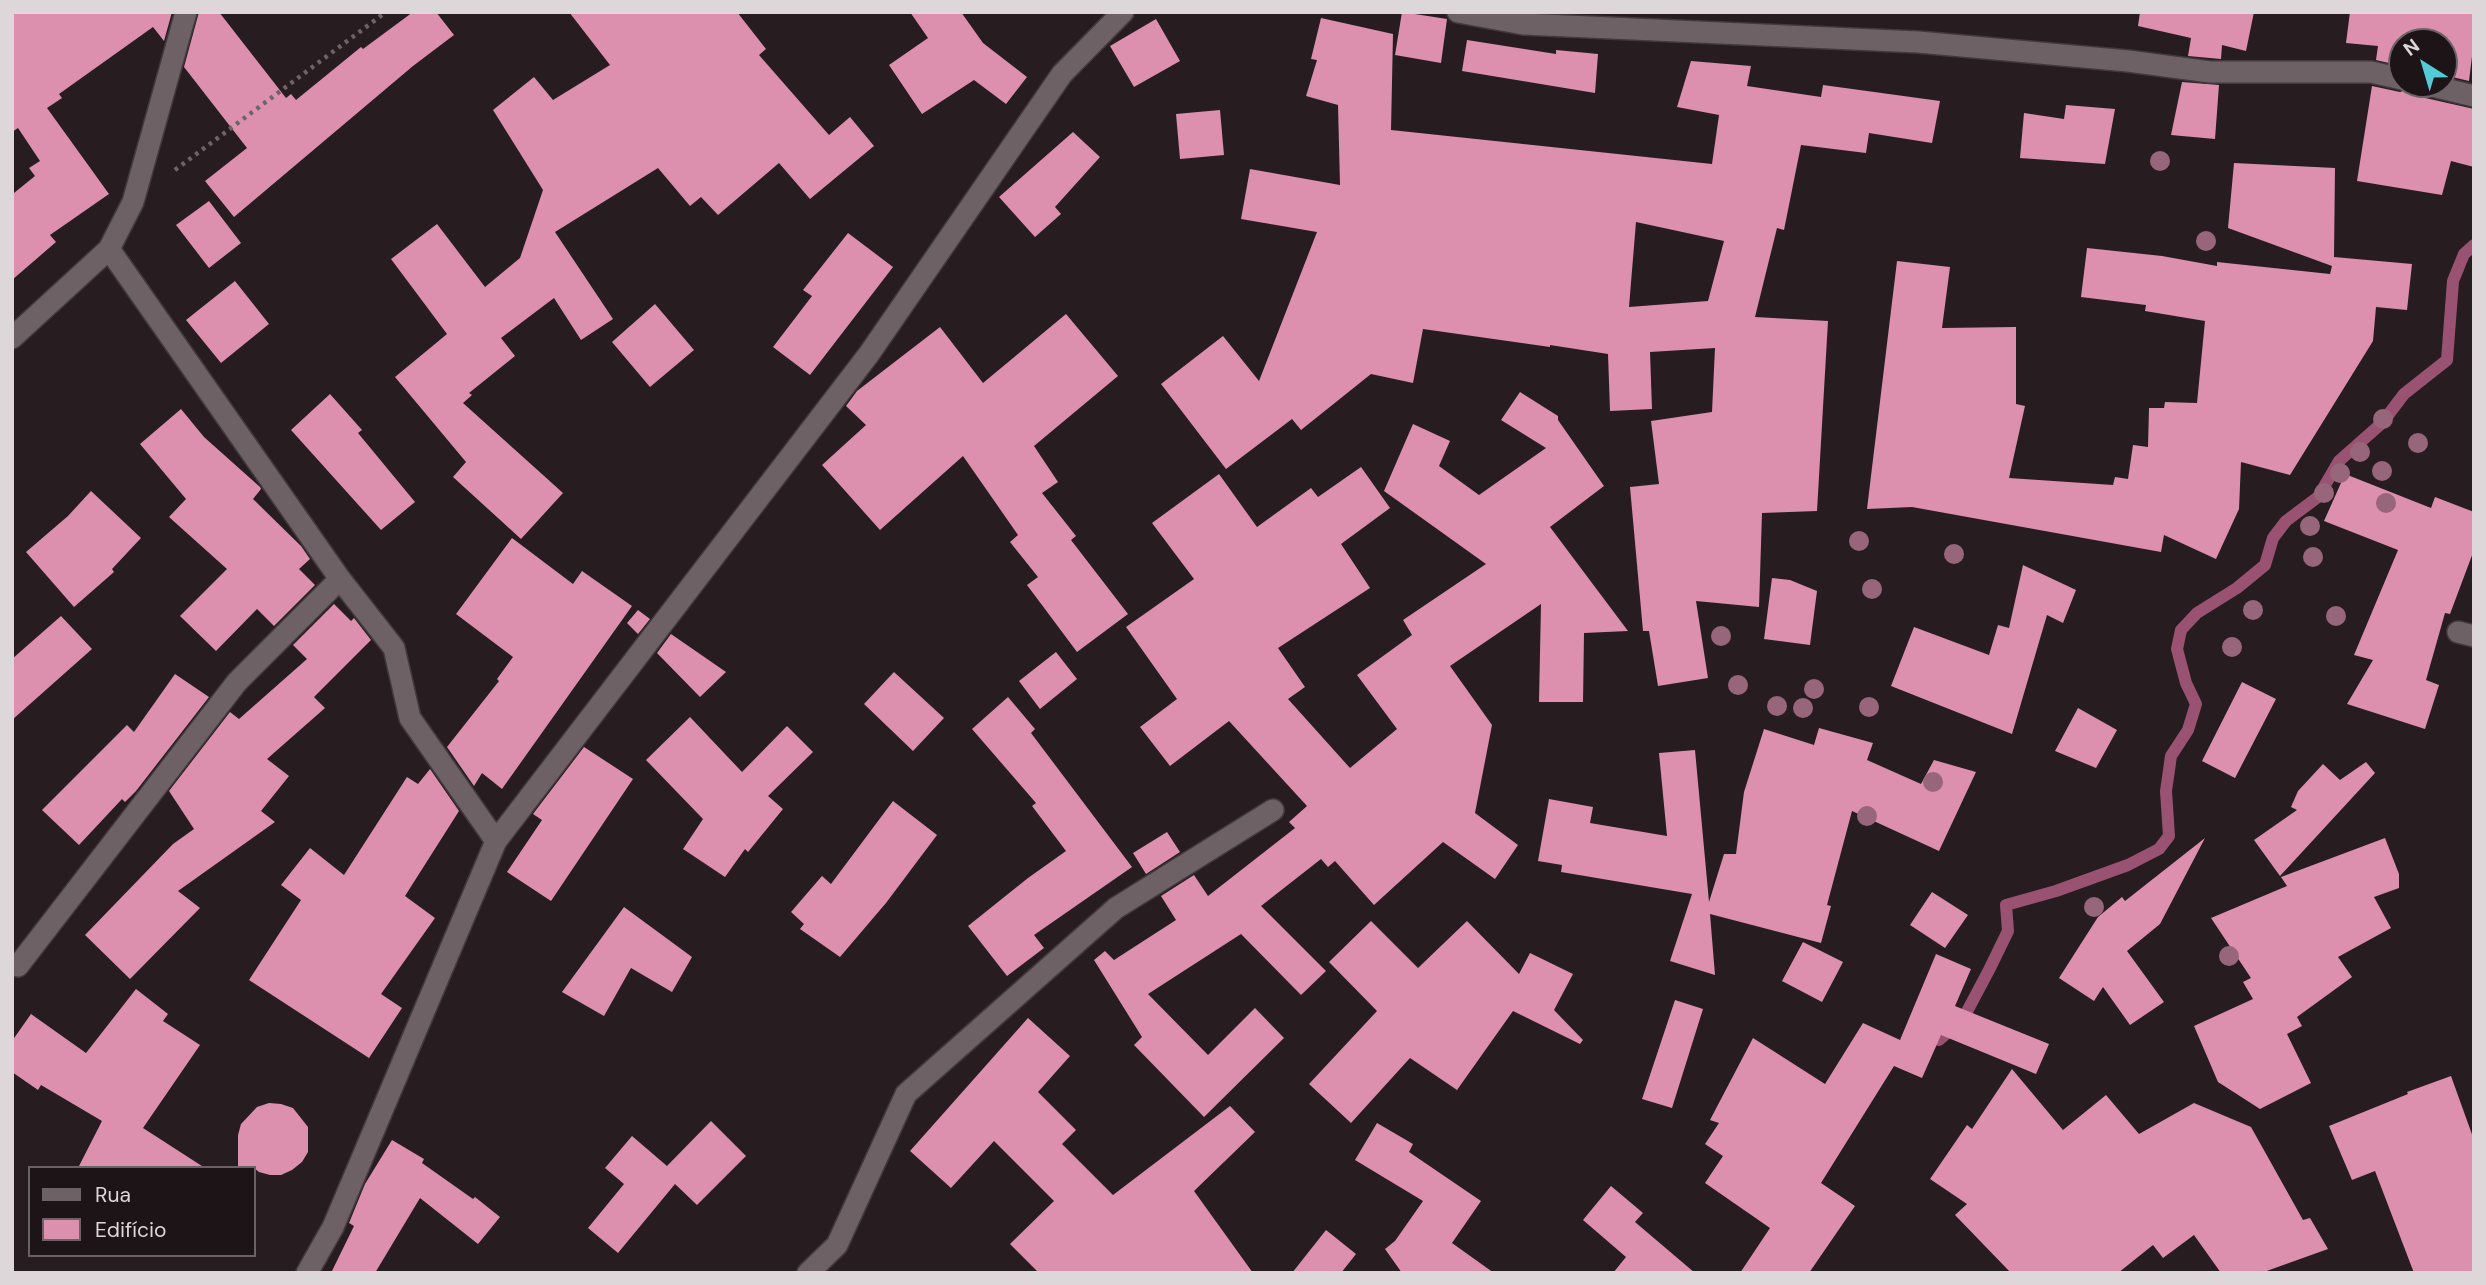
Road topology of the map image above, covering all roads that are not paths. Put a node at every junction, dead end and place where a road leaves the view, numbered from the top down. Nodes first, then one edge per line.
1 (186, 12) edge
2 (1123, 12) edge
3 (1458, 12) edge
4 (2388, 76) edge
5 (109, 249) junction
6 (12, 338) edge
7 (340, 579) junction
8 (1273, 810) dead end
9 (496, 841) junction
10 (18, 966) dead end
11 (307, 1273) edge
12 (808, 1273) edge

1 - 5 street
2 - 9 street
3 - 4 street
5 - 6 street
5 - 7 street
7 - 9 street
7 - 10 street
8 - 12 street
9 - 11 street

